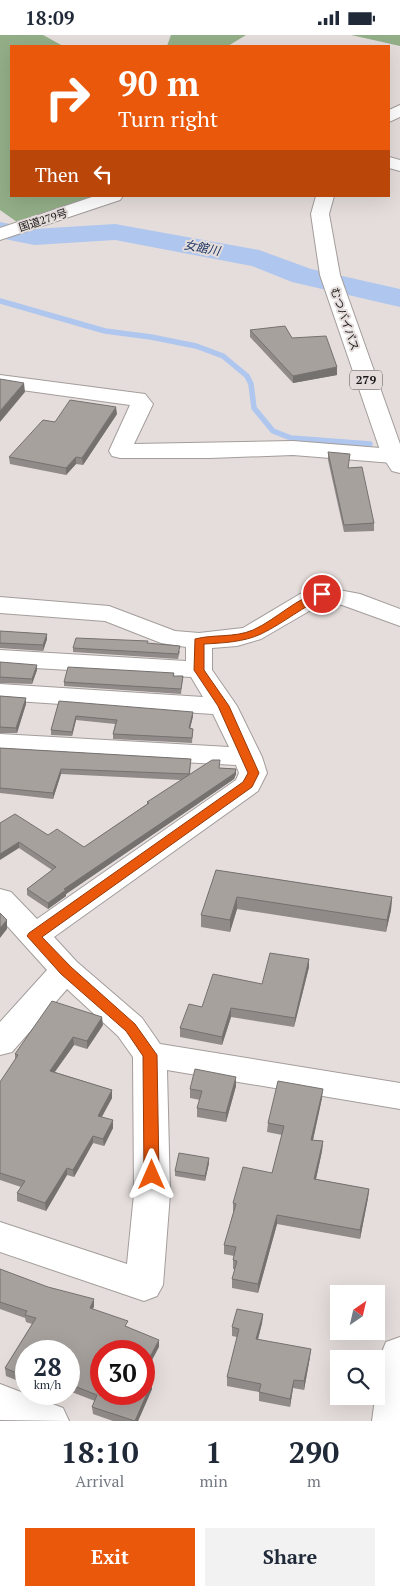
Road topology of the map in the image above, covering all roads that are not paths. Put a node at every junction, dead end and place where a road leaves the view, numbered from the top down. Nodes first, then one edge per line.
1 (111, 197) edge
2 (325, 197) edge
3 (0, 234) edge
4 (0, 381) edge
5 (397, 461) edge
6 (0, 605) edge
7 (400, 618) edge
8 (199, 641) junction
9 (0, 658) edge
10 (199, 670) junction
11 (0, 692) edge
12 (223, 706) junction
13 (0, 743) edge
14 (248, 757) junction
15 (0, 899) edge
16 (34, 936) junction
17 (66, 970) junction
18 (0, 1043) edge
19 (150, 1055) junction
20 (400, 1096) edge
21 (0, 1237) edge
22 (400, 1354) edge
23 (0, 1402) edge
24 (49, 1421) edge
25 (392, 1421) edge

1 - 3 main road, 国道279号
2 - 5 main road, むつバイパス / 279
4 - 5 main road
6 - 8 main road
7 - 8 main road
8 - 10 main road
9 - 10 main road
10 - 12 main road
11 - 12 main road
12 - 14 main road
13 - 14 main road
14 - 16 main road
15 - 16 main road
16 - 17 main road
17 - 18 main road
17 - 19 main road
19 - 20 main road
19 - 21 main road
22 - 25 main road
23 - 24 main road

